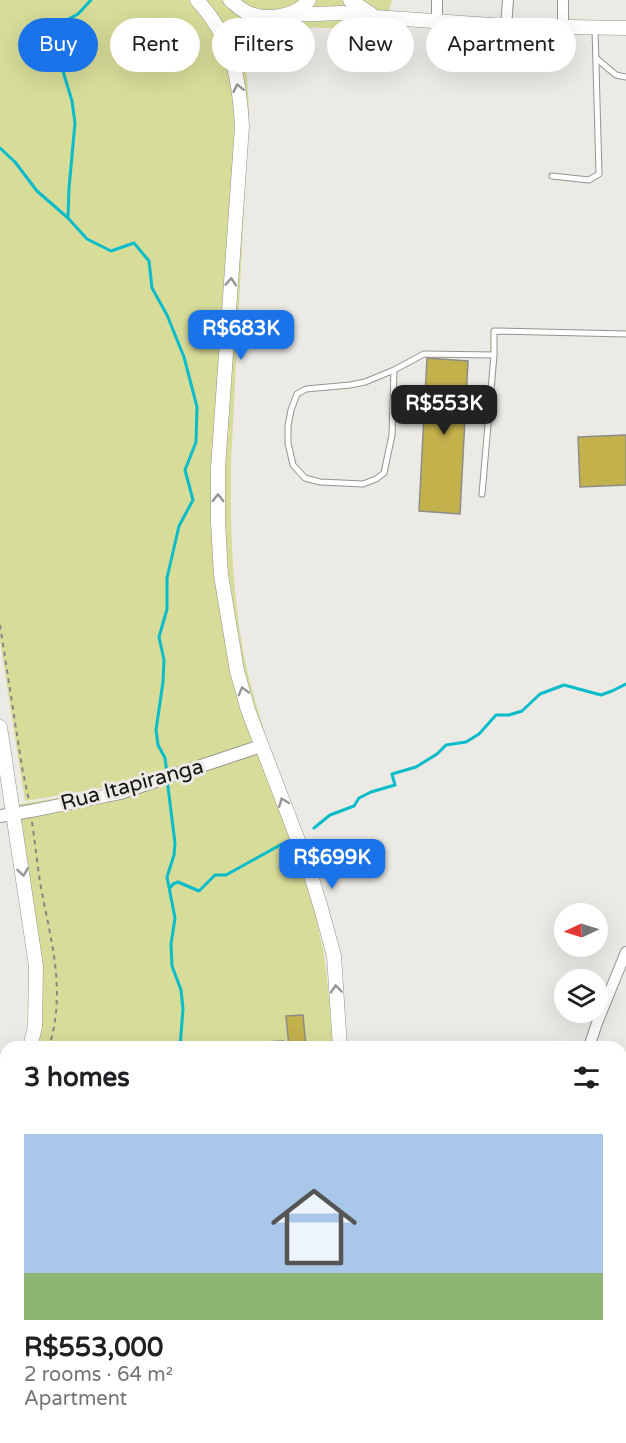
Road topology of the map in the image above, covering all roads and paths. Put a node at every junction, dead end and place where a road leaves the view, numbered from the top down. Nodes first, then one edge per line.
1 (196, 0) edge
2 (230, 0) edge
3 (309, 0) edge
4 (350, 0) edge
5 (437, 0) edge
6 (508, 0) edge
7 (563, 0) edge
8 (287, 15) junction
9 (266, 17) joint
10 (375, 17) junction
11 (212, 18) edge
12 (437, 18) edge
13 (507, 18) edge
14 (563, 18) edge
15 (426, 20) edge
16 (576, 27) edge
17 (595, 27) junction
18 (626, 28) edge
19 (597, 59) junction
20 (235, 72) edge
21 (626, 77) edge
22 (552, 176) dead end
23 (626, 334) edge
24 (494, 355) junction
25 (394, 370) junction
26 (482, 494) dead end
27 (0, 625) edge
28 (0, 727) edge
29 (261, 746) junction
30 (31, 811) junction
31 (7, 815) edge
32 (626, 952) edge
33 (32, 1041) edge
34 (50, 1041) edge
35 (340, 1041) edge
36 (591, 1041) edge

1 - 11 main road
2 - 9 main road
3 - 8 main road
4 - 10 main road
5 - 12 street
6 - 13 street
7 - 14 street
8 - 9 main road
8 - 10 main road
10 - 15 main road
16 - 17 main road
17 - 18 main road
17 - 19 lane
19 - 21 lane
19 - 22 lane
29 -> 20 main road
23 - 24 lane
24 - 25 lane
24 - 26 lane
25 - 25 lane
27 - 30 path
28 - 31 main road
29 - 30 street, Rua Itapiranga
35 -> 29 main road
30 - 31 street, Rua Itapiranga
30 - 34 path
31 -> 33 main road
32 - 36 street

